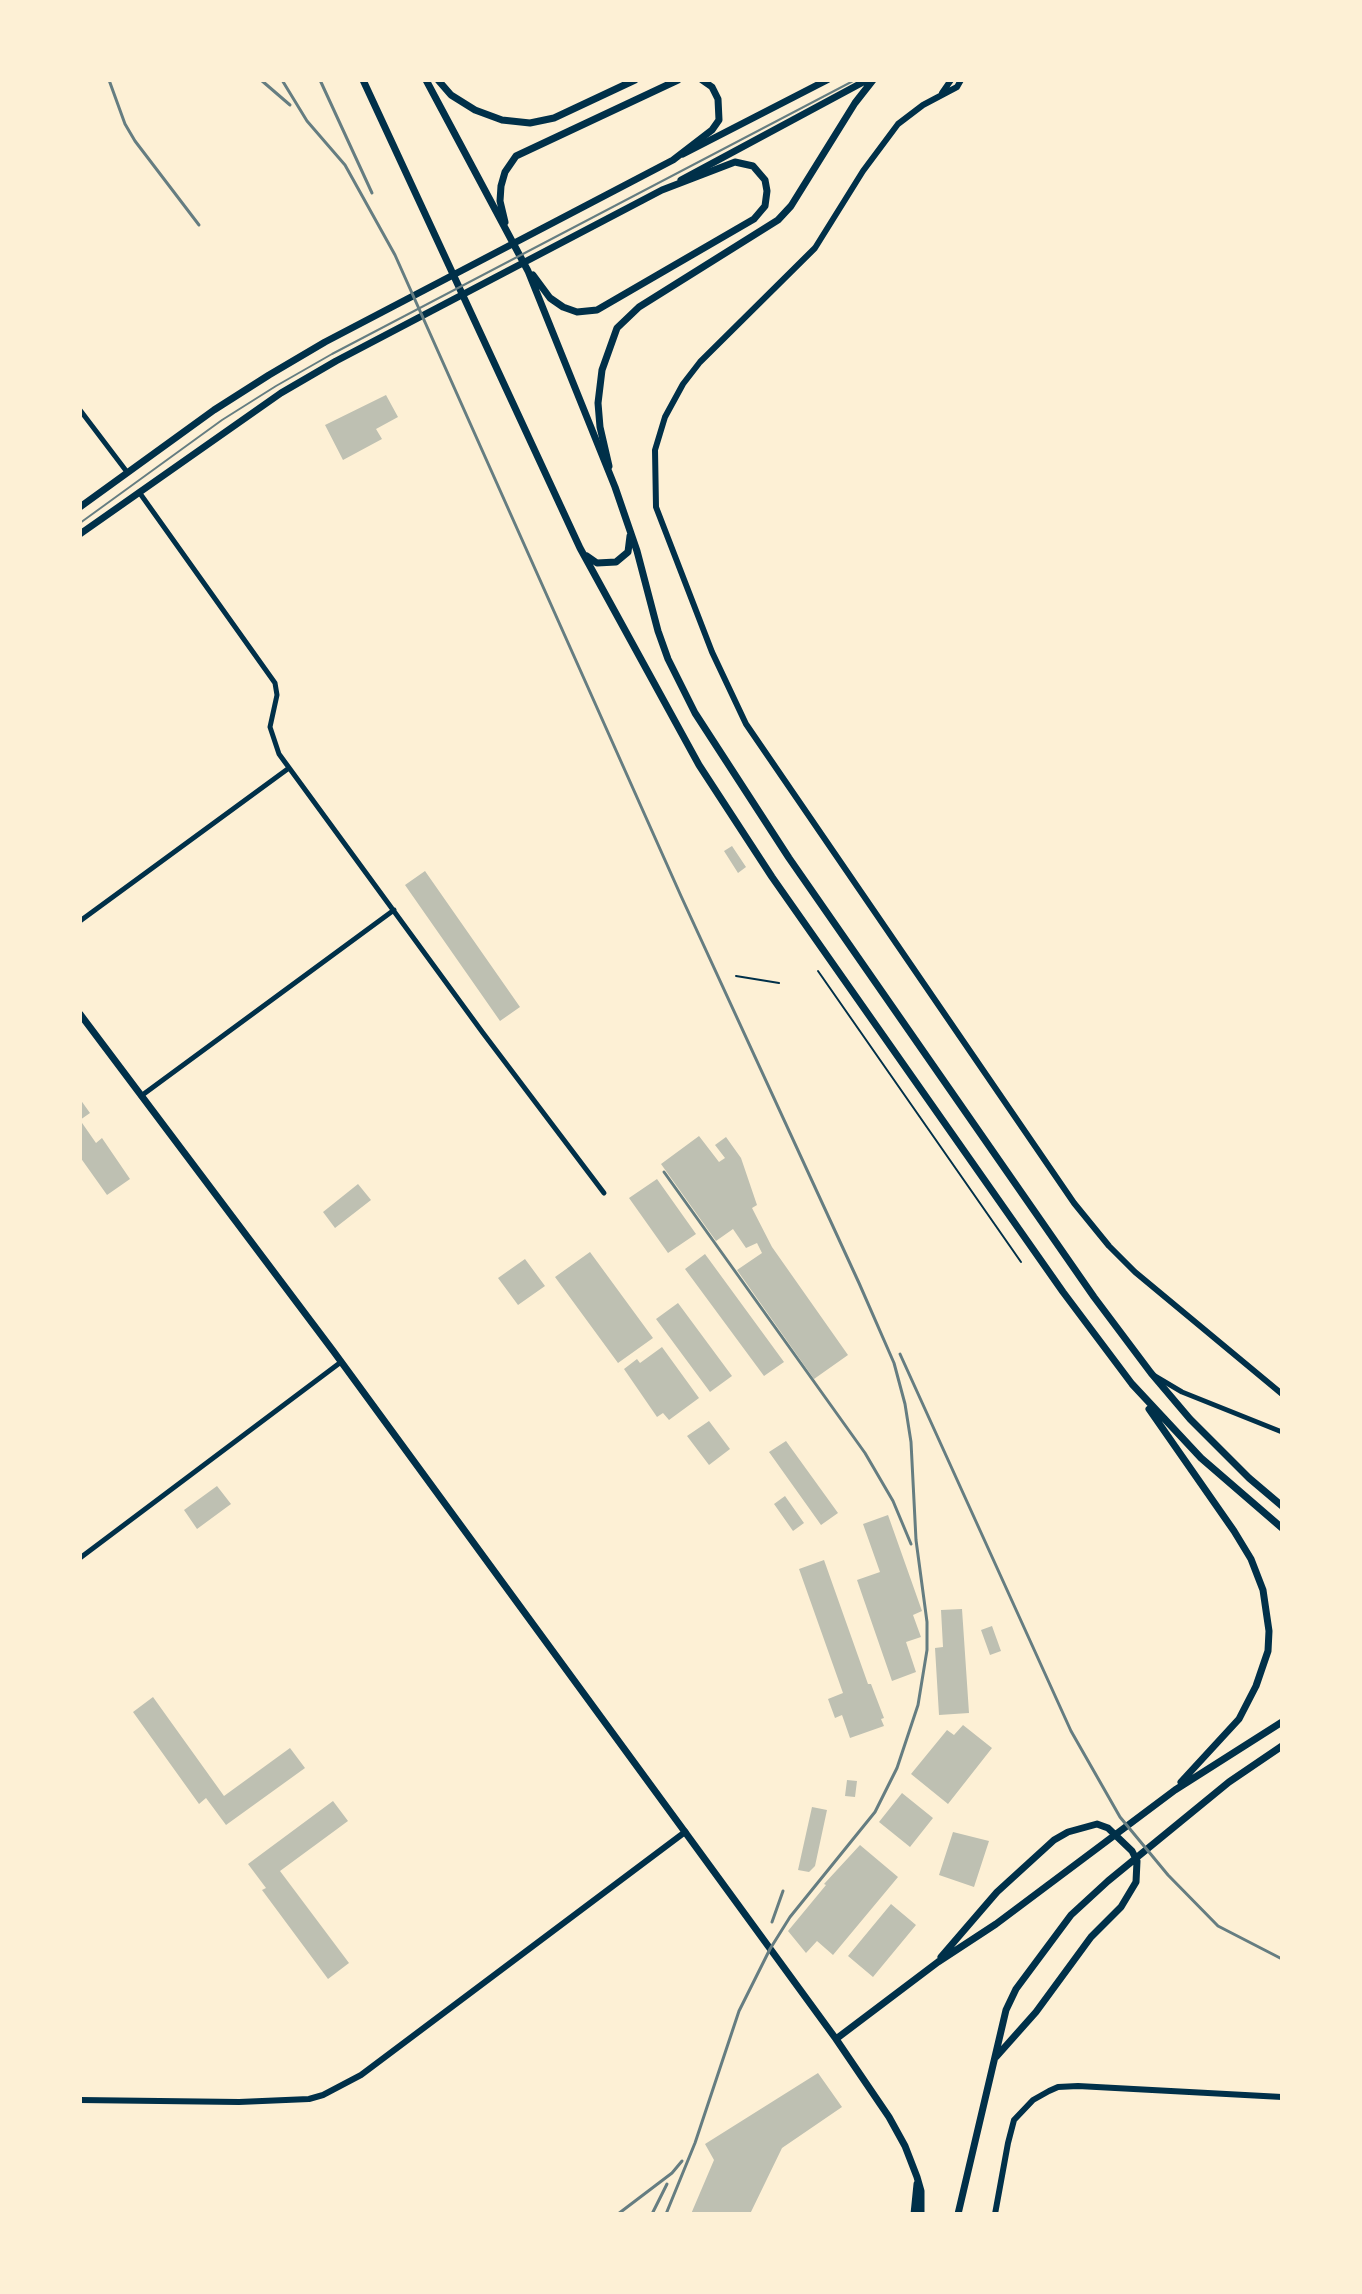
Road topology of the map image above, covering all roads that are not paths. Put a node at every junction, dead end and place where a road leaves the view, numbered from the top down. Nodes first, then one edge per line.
1 (363, 80) edge
2 (426, 80) edge
3 (438, 80) edge
4 (635, 80) edge
5 (678, 80) edge
6 (702, 80) edge
7 (827, 80) edge
8 (870, 80) edge
9 (951, 80) edge
10 (959, 83) edge
11 (938, 96) junction
12 (673, 160) junction
13 (660, 191) junction
14 (508, 232) junction
15 (528, 271) junction
16 (80, 410) edge
17 (127, 472) junction
18 (615, 487) junction
19 (138, 491) junction
20 (80, 507) edge
21 (629, 527) junction
22 (80, 534) edge
23 (580, 548) junction
24 (289, 768) junction
25 (394, 910) junction
26 (80, 921) edge
27 (80, 1014) edge
28 (89, 1025) junction
29 (80, 1032) edge
30 (140, 1097) junction
31 (604, 1193) dead end
32 (341, 1362) junction
33 (1151, 1373) junction
34 (1132, 1384) junction
35 (1282, 1394) edge
36 (1282, 1432) edge
37 (1282, 1506) edge
38 (1282, 1528) edge
39 (80, 1558) edge
40 (1282, 1722) edge
41 (1282, 1749) edge
42 (1175, 1790) junction
43 (685, 1832) junction
44 (938, 1962) junction
45 (836, 2039) junction
46 (995, 2059) junction
47 (1282, 2097) edge
48 (80, 2100) edge
49 (917, 2177) junction
50 (914, 2214) edge
51 (921, 2214) edge
52 (958, 2214) edge
53 (995, 2214) edge

1 - 23 main road
2 - 14 main road
3 - 4 main road
5 - 14 main road
6 - 12 main road
7 - 12 main road
8 - 13 main road
8 - 18 main road
9 - 11 street
10 - 11 street
11 - 35 street
12 - 17 main road
13 - 15 main road
13 - 19 main road
14 - 15 main road
15 - 18 main road
16 - 17 street
17 - 20 main road
18 - 21 main road
19 - 22 main road
19 - 24 street
21 - 23 main road
21 - 33 main road
23 - 34 main road
24 - 25 street
24 - 26 street
25 - 30 street
25 - 31 street
27 - 28 main road
28 - 29 street
28 - 30 main road
30 - 32 main road
32 - 39 street
32 - 43 main road
33 - 36 street
33 - 37 main road
34 - 38 main road
34 - 42 main road
40 - 42 main road
41 - 46 main road
42 - 44 main road
43 - 45 main road
43 - 48 street
44 - 45 main road
44 - 46 main road
45 - 49 main road
46 - 52 main road
47 - 53 street
49 - 50 main road
49 - 51 main road

